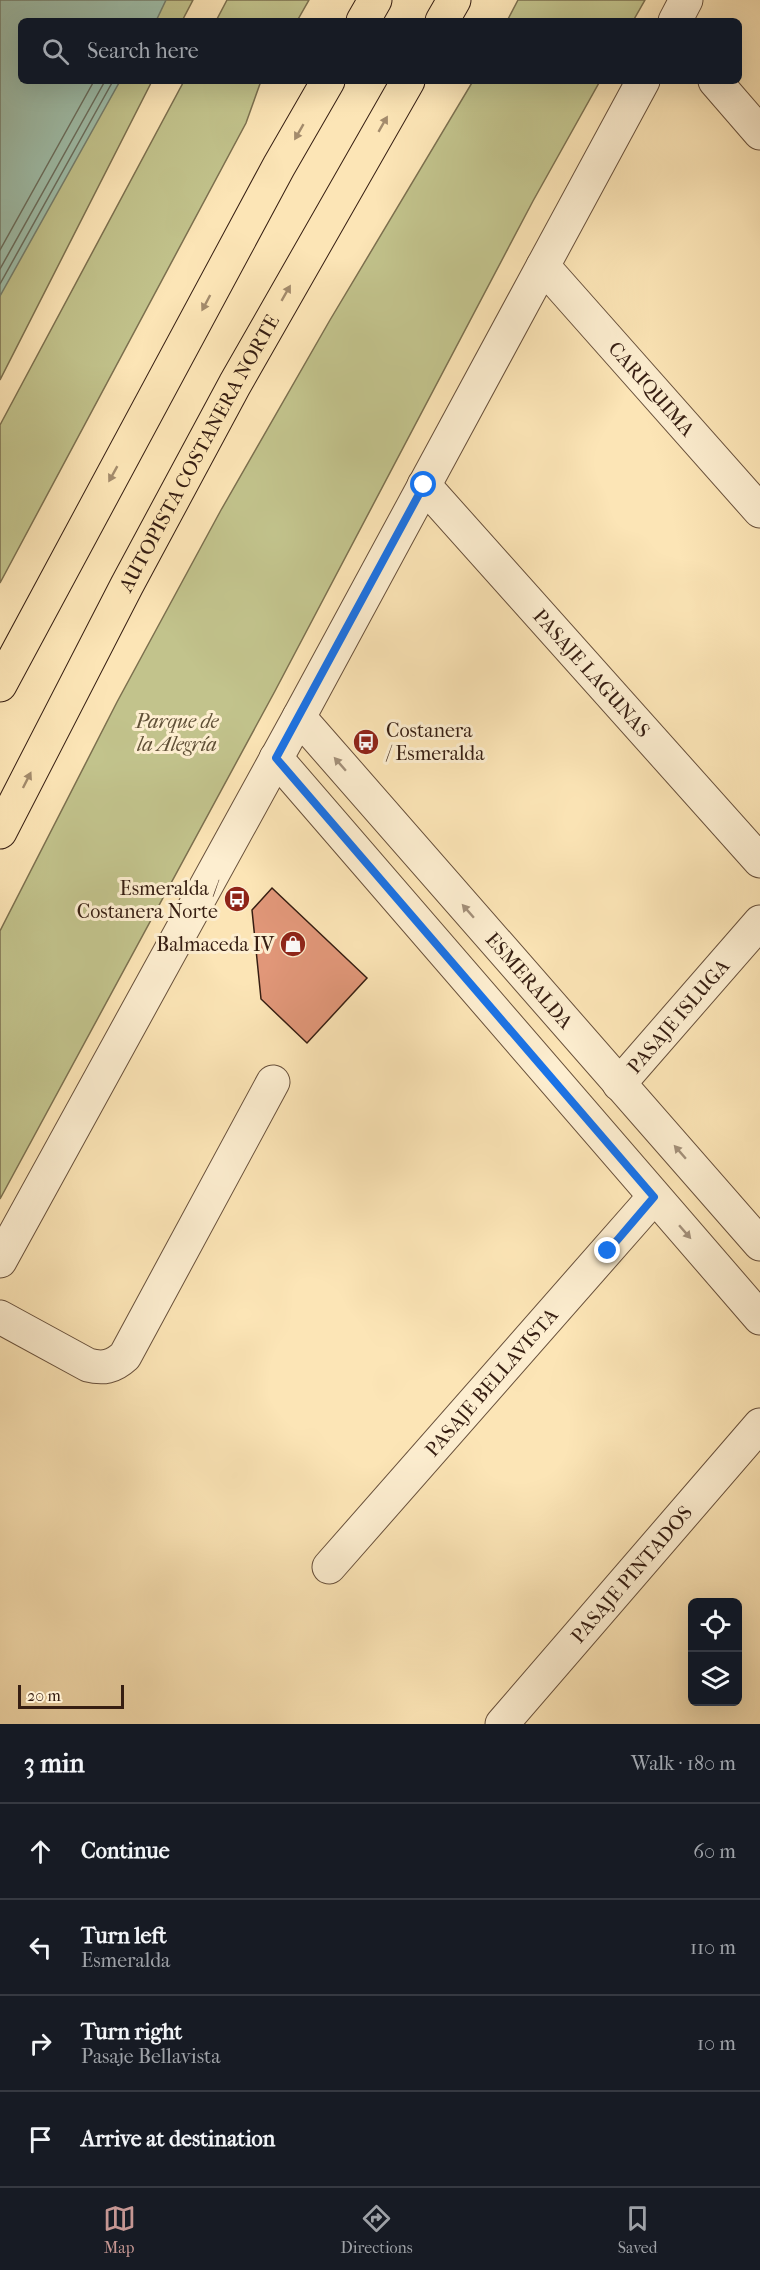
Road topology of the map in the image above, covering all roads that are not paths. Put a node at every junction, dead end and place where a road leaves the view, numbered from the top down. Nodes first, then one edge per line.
1 (375, 0) edge
2 (454, 0) edge
3 (686, 0) edge
4 (365, 18) edge
5 (444, 18) edge
6 (677, 18) edge
7 (326, 84) edge
8 (406, 84) edge
9 (641, 84) edge
10 (718, 84) edge
11 (760, 133) edge
12 (543, 266) junction
13 (424, 485) junction
14 (760, 511) edge
15 (0, 685) edge
16 (299, 717) junction
17 (276, 758) junction
18 (0, 832) edge
19 (760, 861) edge
20 (760, 922) edge
21 (273, 1082) dead end
22 (619, 1084) junction
23 (654, 1197) junction
24 (760, 1244) edge
25 (0, 1261) edge
26 (0, 1317) edge
27 (760, 1318) edge
28 (760, 1425) edge
29 (329, 1567) dead end
30 (502, 1724) edge

1 - 4 highway
2 - 5 highway
3 - 6 street
7 -> 15 highway
18 -> 8 highway, AUTOPISTA COSTANERA NORTE
9 - 12 street
10 - 11 street
12 - 13 street
12 - 14 street, CARIQUIMA
13 - 16 street
13 - 19 street, PASAJE LAGUNAS
16 - 17 street
22 -> 16 street, ESMERALDA
17 - 23 street
17 - 25 street
20 - 22 street, PASAJE ISLUGA
21 - 26 street
24 -> 22 street, ESMERALDA
23 -> 27 street
23 - 29 street, PASAJE BELLAVISTA
28 - 30 street, PASAJE PINTADOS

